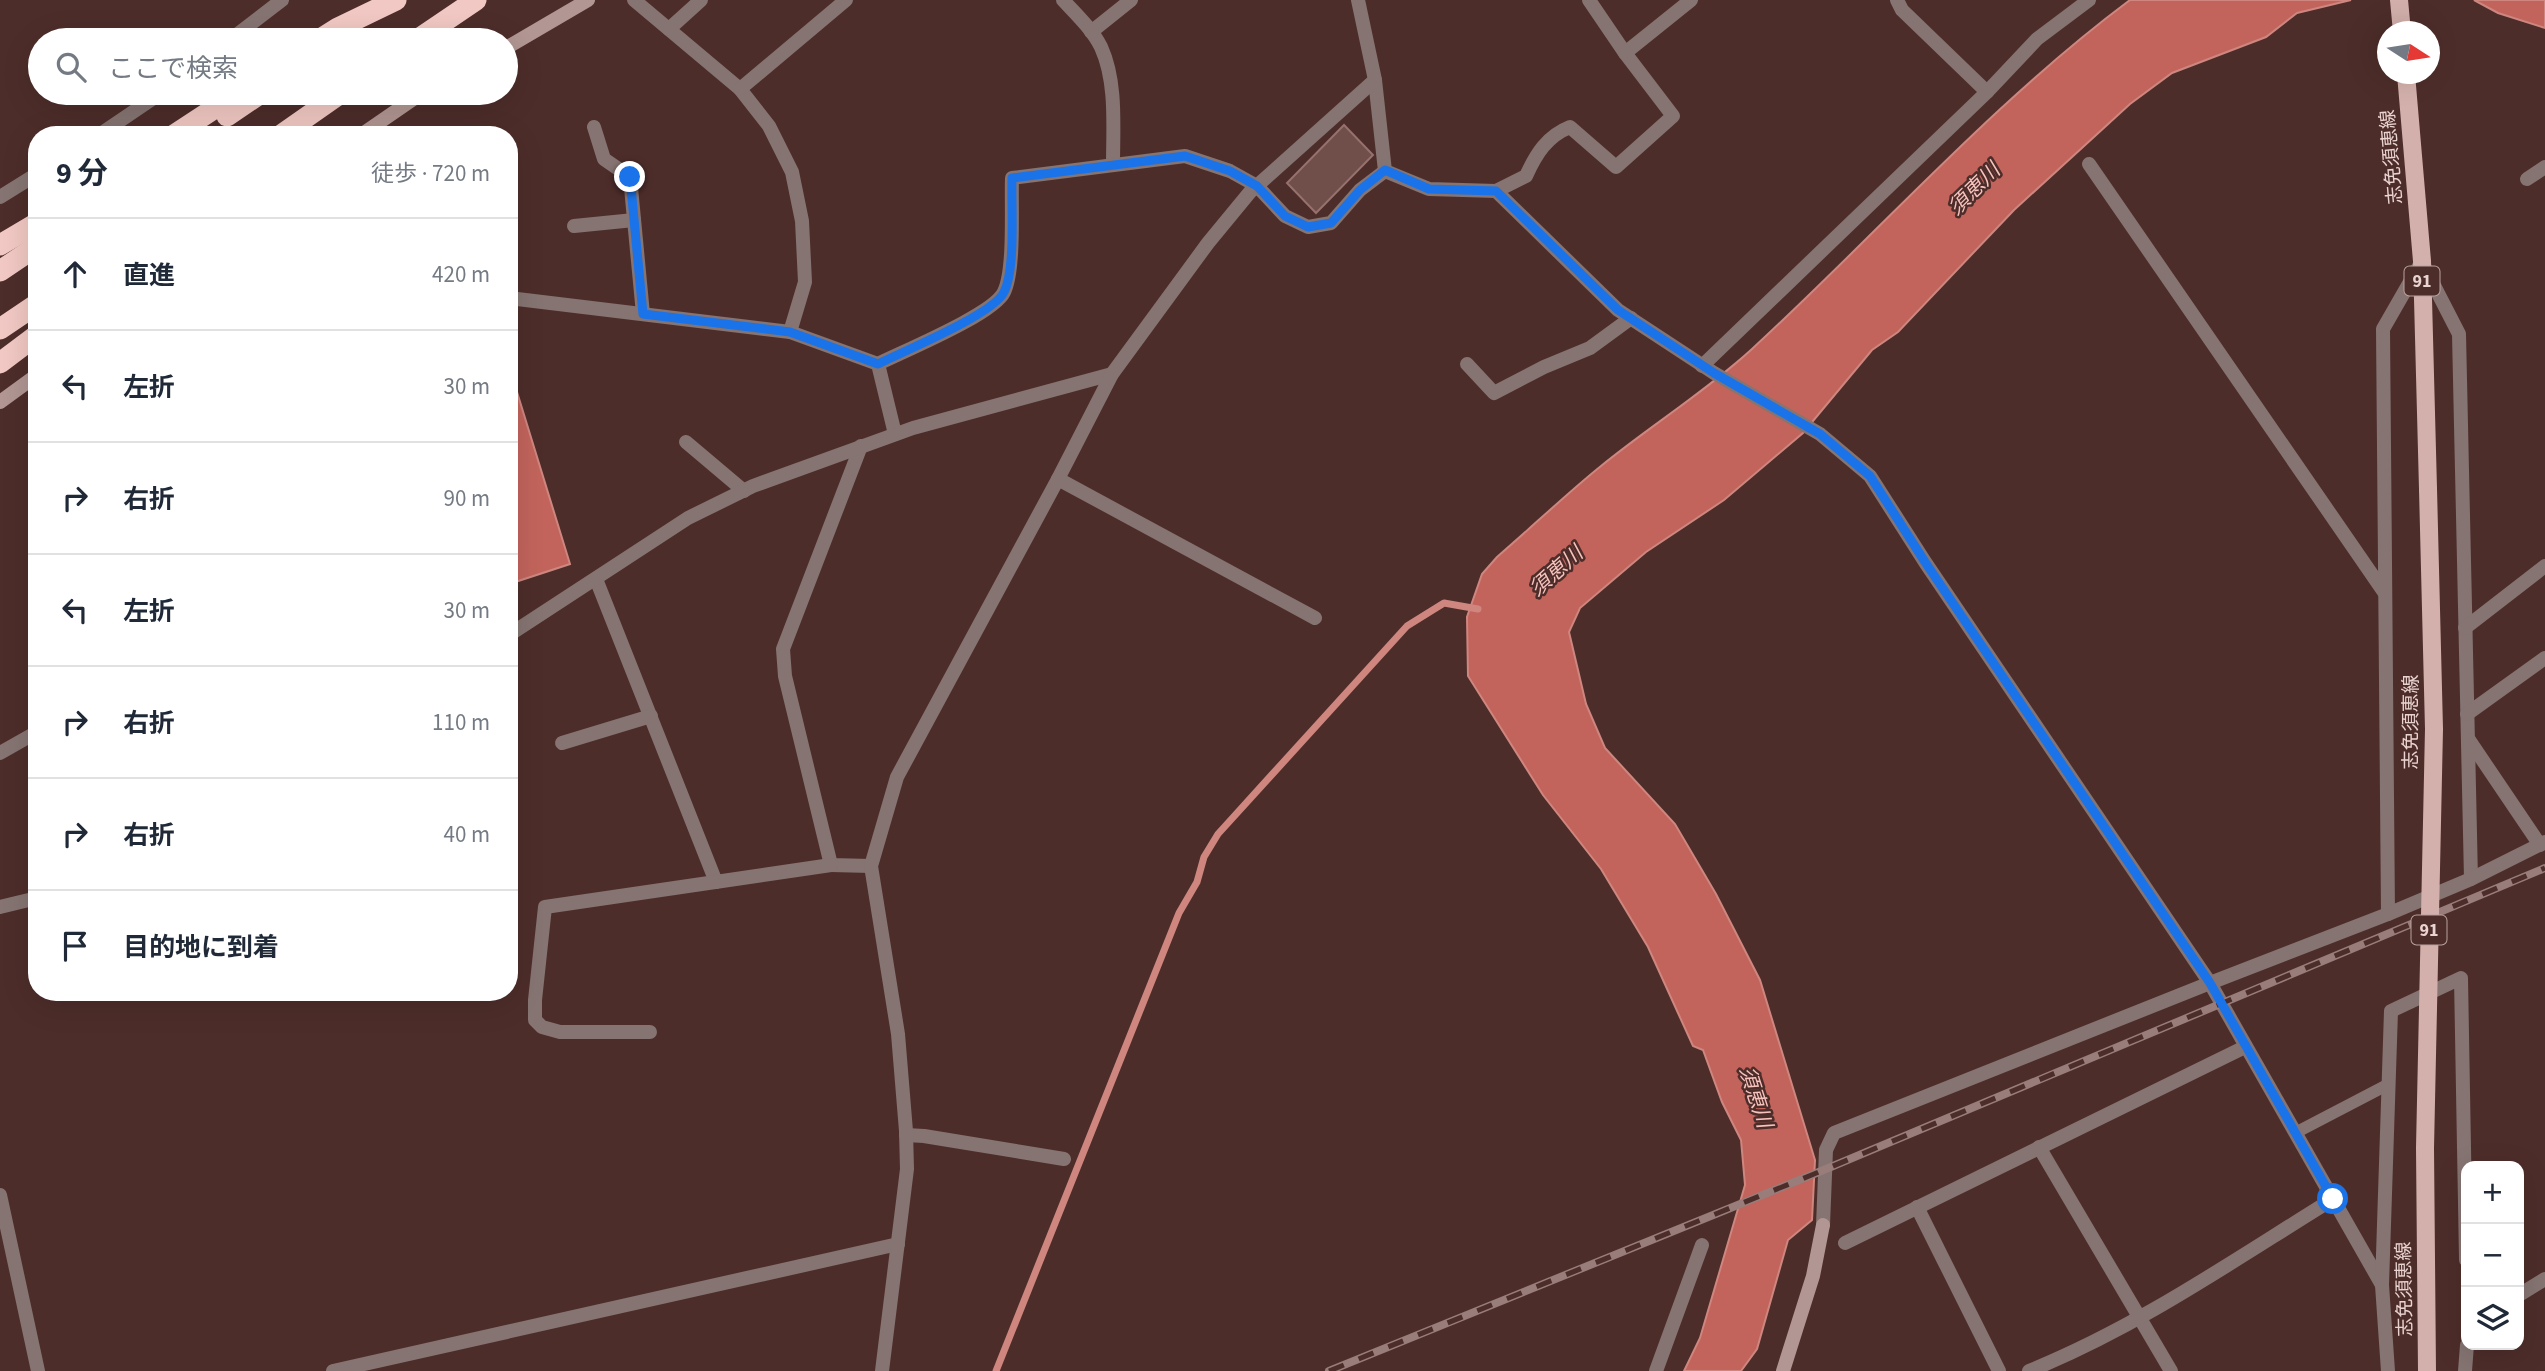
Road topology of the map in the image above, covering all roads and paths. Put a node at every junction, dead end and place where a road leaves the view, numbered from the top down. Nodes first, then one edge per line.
1 (282, 0) edge
2 (397, 0) edge
3 (476, 0) edge
4 (588, 0) edge
5 (634, 0) edge
6 (701, 0) edge
7 (846, 0) edge
8 (1063, 0) edge
9 (1131, 0) edge
10 (1360, 0) edge
11 (1589, 0) edge
12 (1691, 0) edge
13 (1897, 0) edge
14 (2089, 0) edge
15 (2399, 0) edge
16 (2401, 21) edge
17 (246, 28) edge
18 (338, 28) edge
19 (356, 28) edge
20 (435, 28) edge
21 (669, 29) junction
22 (1091, 32) junction
23 (518, 41) edge
24 (1625, 53) junction
25 (1375, 80) junction
26 (2407, 84) edge
27 (740, 89) junction
28 (1987, 92) junction
29 (143, 105) edge
30 (220, 105) edge
31 (244, 105) edge
32 (324, 105) edge
33 (406, 105) edge
34 (112, 126) edge
35 (188, 126) edge
36 (213, 126) edge
37 (294, 126) edge
38 (377, 126) edge
39 (594, 127) dead end
40 (2089, 164) dead end
41 (1113, 165) junction
42 (2545, 167) edge
43 (1385, 170) junction
44 (2527, 179) dead end
45 (28, 180) edge
46 (1257, 186) junction
47 (1496, 191) junction
48 (0, 197) edge
49 (634, 220) junction
50 (574, 226) dead end
51 (28, 228) edge
52 (0, 245) edge
53 (28, 252) edge
54 (2421, 261) junction
55 (0, 271) edge
56 (518, 299) edge
57 (28, 310) edge
58 (643, 314) junction
59 (1631, 318) junction
60 (0, 329) edge
61 (790, 332) junction
62 (28, 342) edge
63 (0, 363) edge
64 (878, 364) junction
65 (1467, 364) dead end
66 (1708, 370) junction
67 (1112, 374) junction
68 (28, 382) edge
69 (0, 402) edge
70 (895, 434) junction
71 (686, 442) dead end
72 (861, 446) junction
73 (1058, 479) junction
74 (744, 491) junction
75 (2545, 566) edge
76 (596, 579) junction
77 (2385, 593) junction
78 (1315, 618) dead end
79 (2465, 628) junction
80 (518, 629) edge
81 (2545, 658) edge
82 (2467, 714) junction
83 (650, 716) junction
84 (28, 737) edge
85 (2468, 738) junction
86 (562, 743) dead end
87 (0, 753) edge
88 (2542, 844) edge
89 (831, 865) junction
90 (871, 866) junction
91 (2471, 879) junction
92 (716, 882) junction
93 (28, 900) edge
94 (0, 907) edge
95 (2388, 914) junction
96 (2210, 983) junction
97 (650, 1031) dead end
98 (2245, 1046) junction
99 (2389, 1084) junction
100 (2295, 1133) junction
101 (906, 1135) junction
102 (2039, 1147) junction
103 (1064, 1159) dead end
104 (0, 1195) edge
105 (2333, 1199) junction
106 (1917, 1207) junction
107 (2465, 1224) edge
108 (1845, 1243) dead end
109 (898, 1244) junction
110 (1702, 1245) dead end
111 (2545, 1279) edge
112 (2382, 1286) junction
113 (2524, 1291) edge
114 (2141, 1318) junction
115 (2467, 1350) edge
116 (38, 1371) edge
117 (333, 1371) edge
118 (883, 1371) edge
119 (1656, 1371) edge
120 (1783, 1371) edge
121 (1999, 1371) edge
122 (2029, 1371) edge
123 (2171, 1371) edge
124 (2388, 1371) edge
125 (2427, 1371) edge
126 (2465, 1371) edge

1 - 17 street
2 - 18 highway
2 - 19 highway
3 - 20 highway
4 - 23 street
5 - 21 street
6 - 21 street
7 - 27 street
8 - 22 street
9 - 22 street
10 - 25 street
11 - 24 street
12 - 24 street
13 - 28 street
14 - 28 street
15 - 16 main road
21 - 27 street
22 - 41 street
24 - 47 street
25 - 43 street
25 - 46 street
26 - 54 main road, 志免須恵線 / 91
27 - 61 street
28 - 66 street
29 - 34 street
30 - 35 highway
31 - 36 highway
32 - 37 highway
33 - 38 street
39 - 49 street
40 - 77 street
41 - 46 street
41 - 64 street
42 - 44 street
43 - 46 street
43 - 47 street
45 - 48 street
46 - 67 street
47 - 59 street
49 - 50 street
49 - 58 street
51 - 52 highway
53 - 55 highway
54 - 77 street
54 - 79 street
54 - 125 main road, 志免須恵線 / 91, bridge
56 - 58 street
57 - 60 highway
58 - 61 street
59 - 65 street
59 - 66 street
61 - 64 street
62 - 63 highway
64 - 70 street
66 - 96 street
67 - 70 street
67 - 73 street
68 - 69 street
70 - 72 street
71 - 74 street
72 - 74 street
72 - 89 street
73 - 78 street
73 - 90 street
74 - 76 street
75 - 79 street
76 - 80 street
76 - 83 street
77 - 95 street
79 - 82 street
81 - 82 street
82 - 85 street
83 - 86 street
83 - 92 street
84 - 87 street
85 - 88 street
85 - 91 street
88 - 91 street
89 - 90 street
89 - 92 street
90 - 101 street
91 - 95 street
92 - 97 street
93 - 94 street
95 - 96 street
96 - 98 street
96 - 120 street
98 - 100 street
98 - 102 street
99 - 100 lane
99 - 107 street
99 - 112 street
100 - 105 street
101 - 103 street
101 - 109 street
102 - 106 street
102 - 114 street
104 - 116 street
105 - 112 street
105 - 114 street
106 - 108 street
106 - 121 street
109 - 117 street
109 - 118 street
110 - 119 street
111 - 113 street
112 - 124 street
114 - 122 street
114 - 123 street
115 - 126 street

